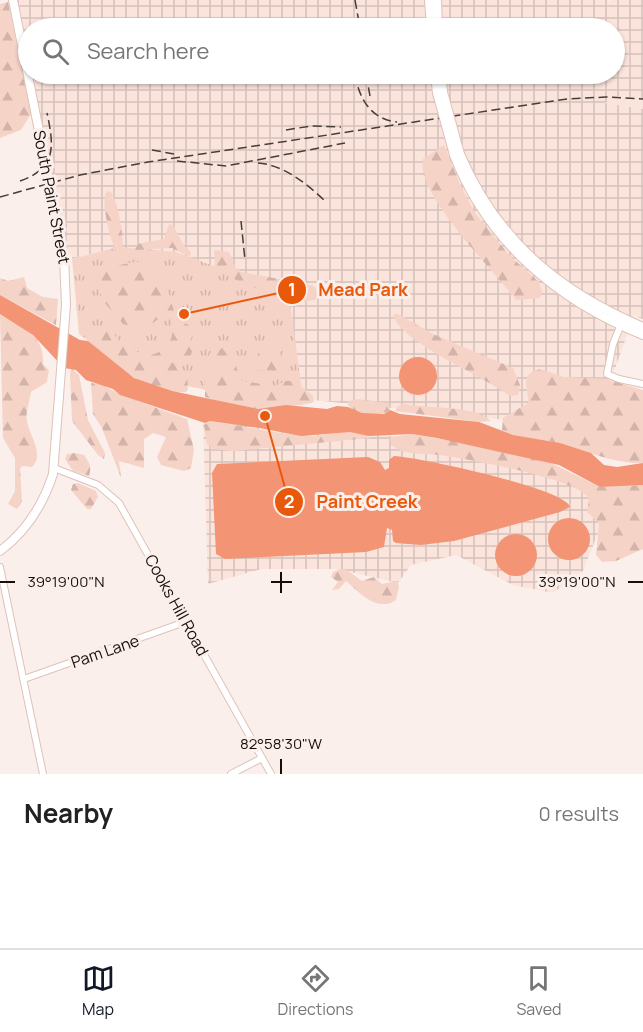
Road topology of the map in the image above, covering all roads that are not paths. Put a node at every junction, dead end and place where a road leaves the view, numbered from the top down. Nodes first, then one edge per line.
1 (13, 0) edge
2 (429, 0) edge
3 (437, 0) edge
4 (430, 18) edge
5 (438, 18) edge
6 (18, 25) edge
7 (30, 84) edge
8 (438, 84) edge
9 (440, 84) edge
10 (440, 93) junction
11 (621, 322) junction
12 (643, 327) edge
13 (643, 335) edge
14 (643, 384) edge
15 (54, 468) junction
16 (0, 551) edge
17 (0, 567) edge
18 (185, 622) junction
19 (24, 679) junction
20 (262, 758) junction
21 (44, 774) edge
22 (231, 774) edge
23 (271, 774) edge

1 - 6 main road, South Paint Street
2 - 4 main road
3 - 5 main road
7 - 15 main road, South Paint Street
8 - 10 main road
9 - 10 main road
10 - 11 main road, bridge
11 - 12 main road
11 - 13 main road
11 - 14 street
15 - 16 main road, South Paint Street
15 - 18 street, Cooks Hill Road
17 - 19 street
18 - 19 street, Pam Lane
18 - 20 street, Cooks Hill Road
19 - 21 street
20 - 22 street
20 - 23 street, Cooks Hill Road

